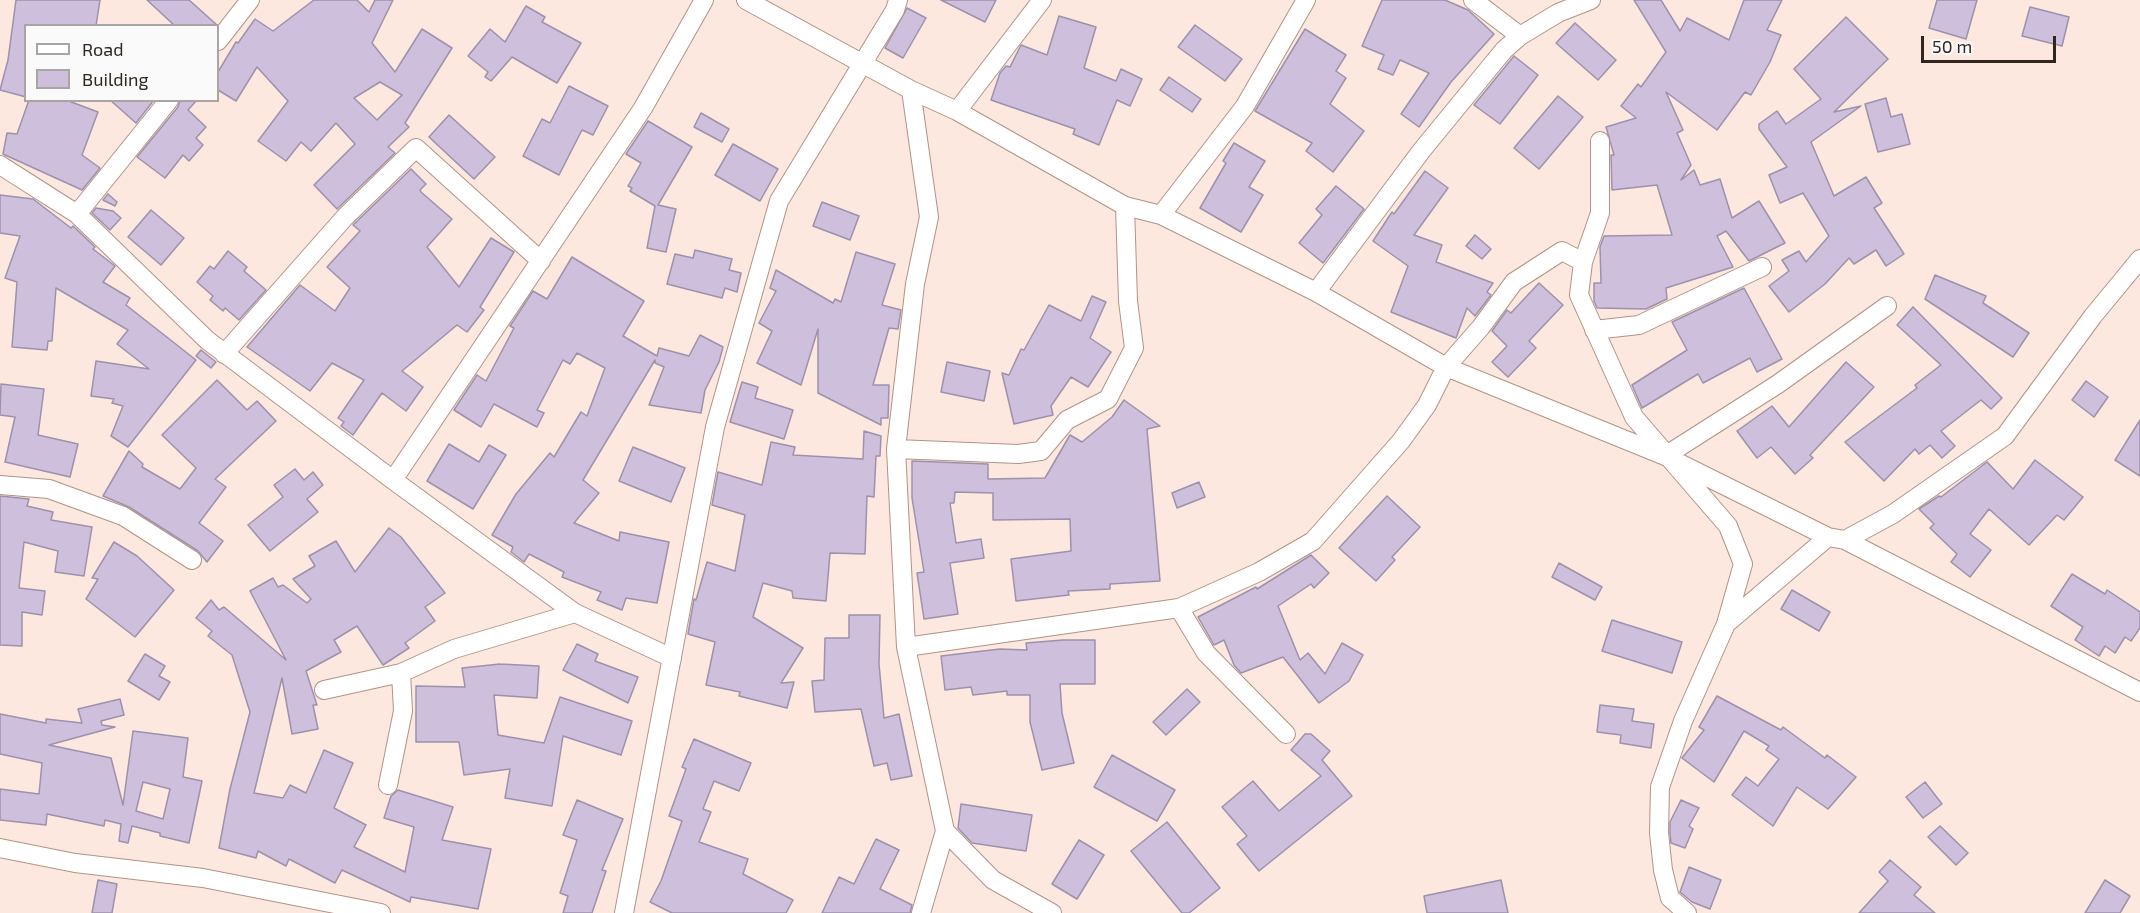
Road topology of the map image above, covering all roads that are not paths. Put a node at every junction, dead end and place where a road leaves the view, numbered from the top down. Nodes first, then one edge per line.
1 (250, 0) edge
2 (704, 0) edge
3 (746, 0) edge
4 (898, 0) edge
5 (1042, 0) edge
6 (1306, 0) edge
7 (1473, 0) edge
8 (1591, 0) edge
9 (1520, 36) junction
10 (219, 40) edge
11 (862, 64) junction
12 (911, 90) junction
13 (167, 102) edge
14 (957, 111) junction
15 (1600, 141) dead end
16 (0, 165) edge
17 (1125, 206) junction
18 (77, 214) junction
19 (1161, 215) junction
20 (2140, 259) edge
21 (541, 261) junction
22 (1583, 262) junction
23 (1762, 267) dead end
24 (1316, 292) junction
25 (1887, 306) dead end
26 (1594, 330) junction
27 (224, 354) junction
28 (1446, 367) junction
29 (896, 449) junction
30 (1665, 456) junction
31 (393, 480) junction
32 (0, 485) edge
33 (1837, 538) junction
34 (192, 560) dead end
35 (1179, 608) junction
36 (575, 613) junction
37 (1726, 624) junction
38 (906, 647) junction
39 (672, 658) junction
40 (401, 673) junction
41 (324, 690) dead end
42 (2140, 692) edge
43 (1286, 734) dead end
44 (388, 785) dead end
45 (945, 831) junction
46 (0, 848) edge
47 (381, 913) edge
48 (624, 913) edge
49 (921, 913) edge
50 (1052, 913) edge
51 (1687, 913) edge

1 - 10 street
2 - 21 street
3 - 11 street
4 - 11 street
5 - 14 street
6 - 19 street
7 - 9 street
8 - 9 street
9 - 24 street
11 - 12 street
11 - 39 street
12 - 14 street
12 - 29 street
13 - 18 street
14 - 17 street
15 - 22 street
16 - 18 street
17 - 19 street
17 - 29 street
18 - 27 street
19 - 24 street
20 - 33 street
21 - 27 street
21 - 31 street
22 - 26 street
22 - 28 street
23 - 26 street
24 - 28 street
25 - 30 street
26 - 30 street
27 - 31 street
28 - 30 street
28 - 35 street
29 - 38 street
30 - 33 street
30 - 37 street
31 - 36 street
32 - 34 street
33 - 37 street
33 - 42 street
35 - 38 street
35 - 43 street
36 - 39 street
36 - 40 street
37 - 51 street
38 - 45 street
39 - 48 street
40 - 41 street
40 - 44 street
45 - 49 street
45 - 50 street
46 - 47 street

